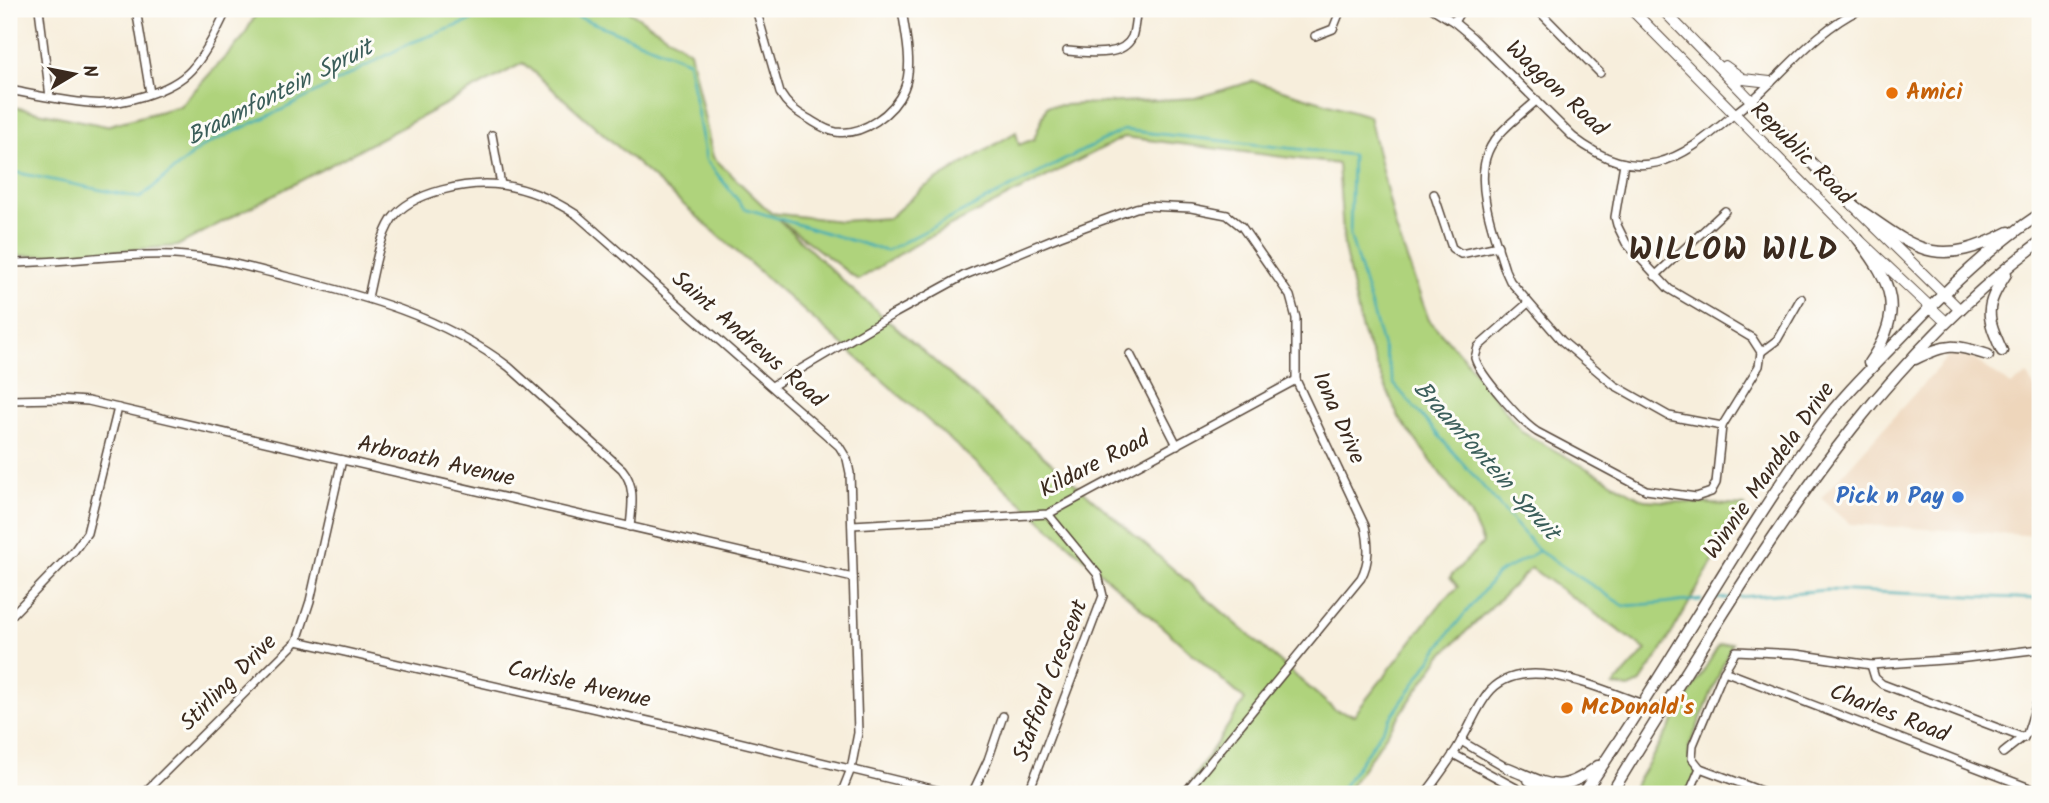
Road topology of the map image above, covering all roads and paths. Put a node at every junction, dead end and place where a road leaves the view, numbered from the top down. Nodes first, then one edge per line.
1 (39, 9) edge
2 (136, 9) edge
3 (226, 9) edge
4 (756, 9) edge
5 (902, 9) edge
6 (1137, 9) edge
7 (1341, 9) edge
8 (1433, 9) edge
9 (1462, 9) edge
10 (1536, 9) edge
11 (1631, 9) edge
12 (1662, 9) edge
13 (1861, 9) edge
14 (1454, 22) junction
15 (1315, 36) dead end
16 (1697, 44) junction
17 (1067, 51) dead end
18 (1600, 73) dead end
19 (1770, 82) junction
20 (9, 90) edge
21 (150, 93) junction
22 (50, 97) junction
23 (1537, 100) junction
24 (1751, 100) junction
25 (1735, 114) junction
26 (492, 135) dead end
27 (1624, 163) junction
28 (501, 185) junction
29 (1434, 194) dead end
30 (1854, 206) junction
31 (1725, 211) dead end
32 (2040, 214) edge
33 (2029, 222) junction
34 (1858, 239) junction
35 (2040, 242) edge
36 (1498, 246) junction
37 (2015, 260) junction
38 (9, 263) edge
39 (1655, 276) junction
40 (1944, 293) junction
41 (368, 297) junction
42 (1801, 298) dead end
43 (1528, 303) junction
44 (1930, 308) junction
45 (1960, 310) junction
46 (1946, 322) junction
47 (2003, 351) dead end
48 (1761, 352) junction
49 (1130, 354) dead end
50 (1988, 355) dead end
51 (1905, 364) junction
52 (1296, 380) junction
53 (772, 386) junction
54 (1849, 391) junction
55 (9, 400) edge
56 (118, 408) junction
57 (1722, 426) junction
58 (1177, 445) junction
59 (342, 460) junction
60 (1048, 514) junction
61 (852, 525) junction
62 (630, 527) junction
63 (853, 578) junction
64 (9, 618) edge
65 (297, 641) junction
66 (2040, 649) edge
67 (1871, 665) junction
68 (1724, 671) junction
69 (2040, 693) edge
70 (1643, 704) junction
71 (1003, 716) dead end
72 (2024, 738) junction
73 (1461, 741) junction
74 (1453, 754) junction
75 (2003, 754) dead end
76 (1606, 760) junction
77 (1508, 768) junction
78 (1700, 768) junction
79 (851, 769) junction
80 (1625, 770) junction
81 (2040, 792) edge
82 (146, 794) edge
83 (841, 794) edge
84 (953, 794) edge
85 (972, 794) edge
86 (1028, 794) edge
87 (1184, 794) edge
88 (1425, 794) edge
89 (1527, 794) edge
90 (1550, 794) edge
91 (1583, 794) edge
92 (1611, 794) edge
93 (1621, 794) edge
94 (1689, 794) edge
95 (1769, 794) edge

1 - 22 street
2 - 21 street
3 - 21 street
4 - 5 street
6 - 17 street
7 - 15 street
8 - 14 street, Waggon Road
9 - 14 street
10 - 18 street
11 - 25 main road, Republic Road
12 - 16 main road, Republic Road
13 - 19 street, Waggon Road
14 - 23 street, Waggon Road
16 - 19 main road
16 - 24 main road, Republic Road
19 - 24 street, Waggon Road
20 - 22 street
21 - 22 street
23 - 27 street, Waggon Road
23 - 36 street
24 - 25 street, Waggon Road
24 - 30 main road, Republic Road
25 - 27 street, Waggon Road
25 - 34 main road, Republic Road
26 - 28 street
27 - 39 street
28 - 41 street, Saint Andrews Road
28 - 53 street, Saint Andrews Road
29 - 36 street
30 - 33 main road
30 - 40 main road, Republic Road
31 - 39 street
32 - 33 main road, Winnie Mandela Drive
33 - 40 main road, Winnie Mandela Drive
34 - 44 main road, Republic Road
34 - 54 main road
35 - 37 main road, Winnie Mandela Drive
36 - 43 street
37 - 45 main road, Winnie Mandela Drive
37 - 47 main road
38 - 41 street
39 - 48 street
40 - 44 main road, Winnie Mandela Drive
40 - 45 main road, Republic Road
41 - 62 street
42 - 48 street
43 - 57 street
43 - 57 street
44 - 46 main road, Republic Road
44 - 54 main road, Winnie Mandela Drive
45 - 46 main road, Winnie Mandela Drive
46 - 51 main road, Winnie Mandela Drive
48 - 57 street
49 - 58 street
50 - 51 main road
51 - 80 main road, Winnie Mandela Drive
52 - 53 street, Iona Drive
52 - 58 street, Kildare Road
52 - 87 street, Iona Drive
53 - 61 street, Saint Andrews Road
54 - 70 main road, Winnie Mandela Drive
55 - 56 street, Arbroath Avenue
56 - 59 street, Arbroath Avenue
56 - 64 street
58 - 60 street, Kildare Road
59 - 62 street, Arbroath Avenue
59 - 65 street, Stirling Drive
60 - 61 street, Kildare Road
60 - 86 street, Stafford Crescent
61 - 63 street, Saint Andrews Road
62 - 63 street, Arbroath Avenue
63 - 79 street, Saint Andrews Road
65 - 79 street, Carlisle Avenue
65 - 82 street, Stirling Drive
66 - 67 street
67 - 68 street
67 - 72 street
68 - 78 street
68 - 81 street, Charles Road
69 - 72 street
70 - 73 street
70 - 76 main road, Winnie Mandela Drive
71 - 85 street
72 - 75 street
73 - 74 street
73 - 77 street
74 - 88 street
74 - 89 street
76 - 77 main road
76 - 91 main road, Winnie Mandela Drive
77 - 90 street
78 - 94 street
78 - 95 street
79 - 83 street, Saint Andrews Road
79 - 84 street
80 - 92 main road, Winnie Mandela Drive
80 - 93 main road

